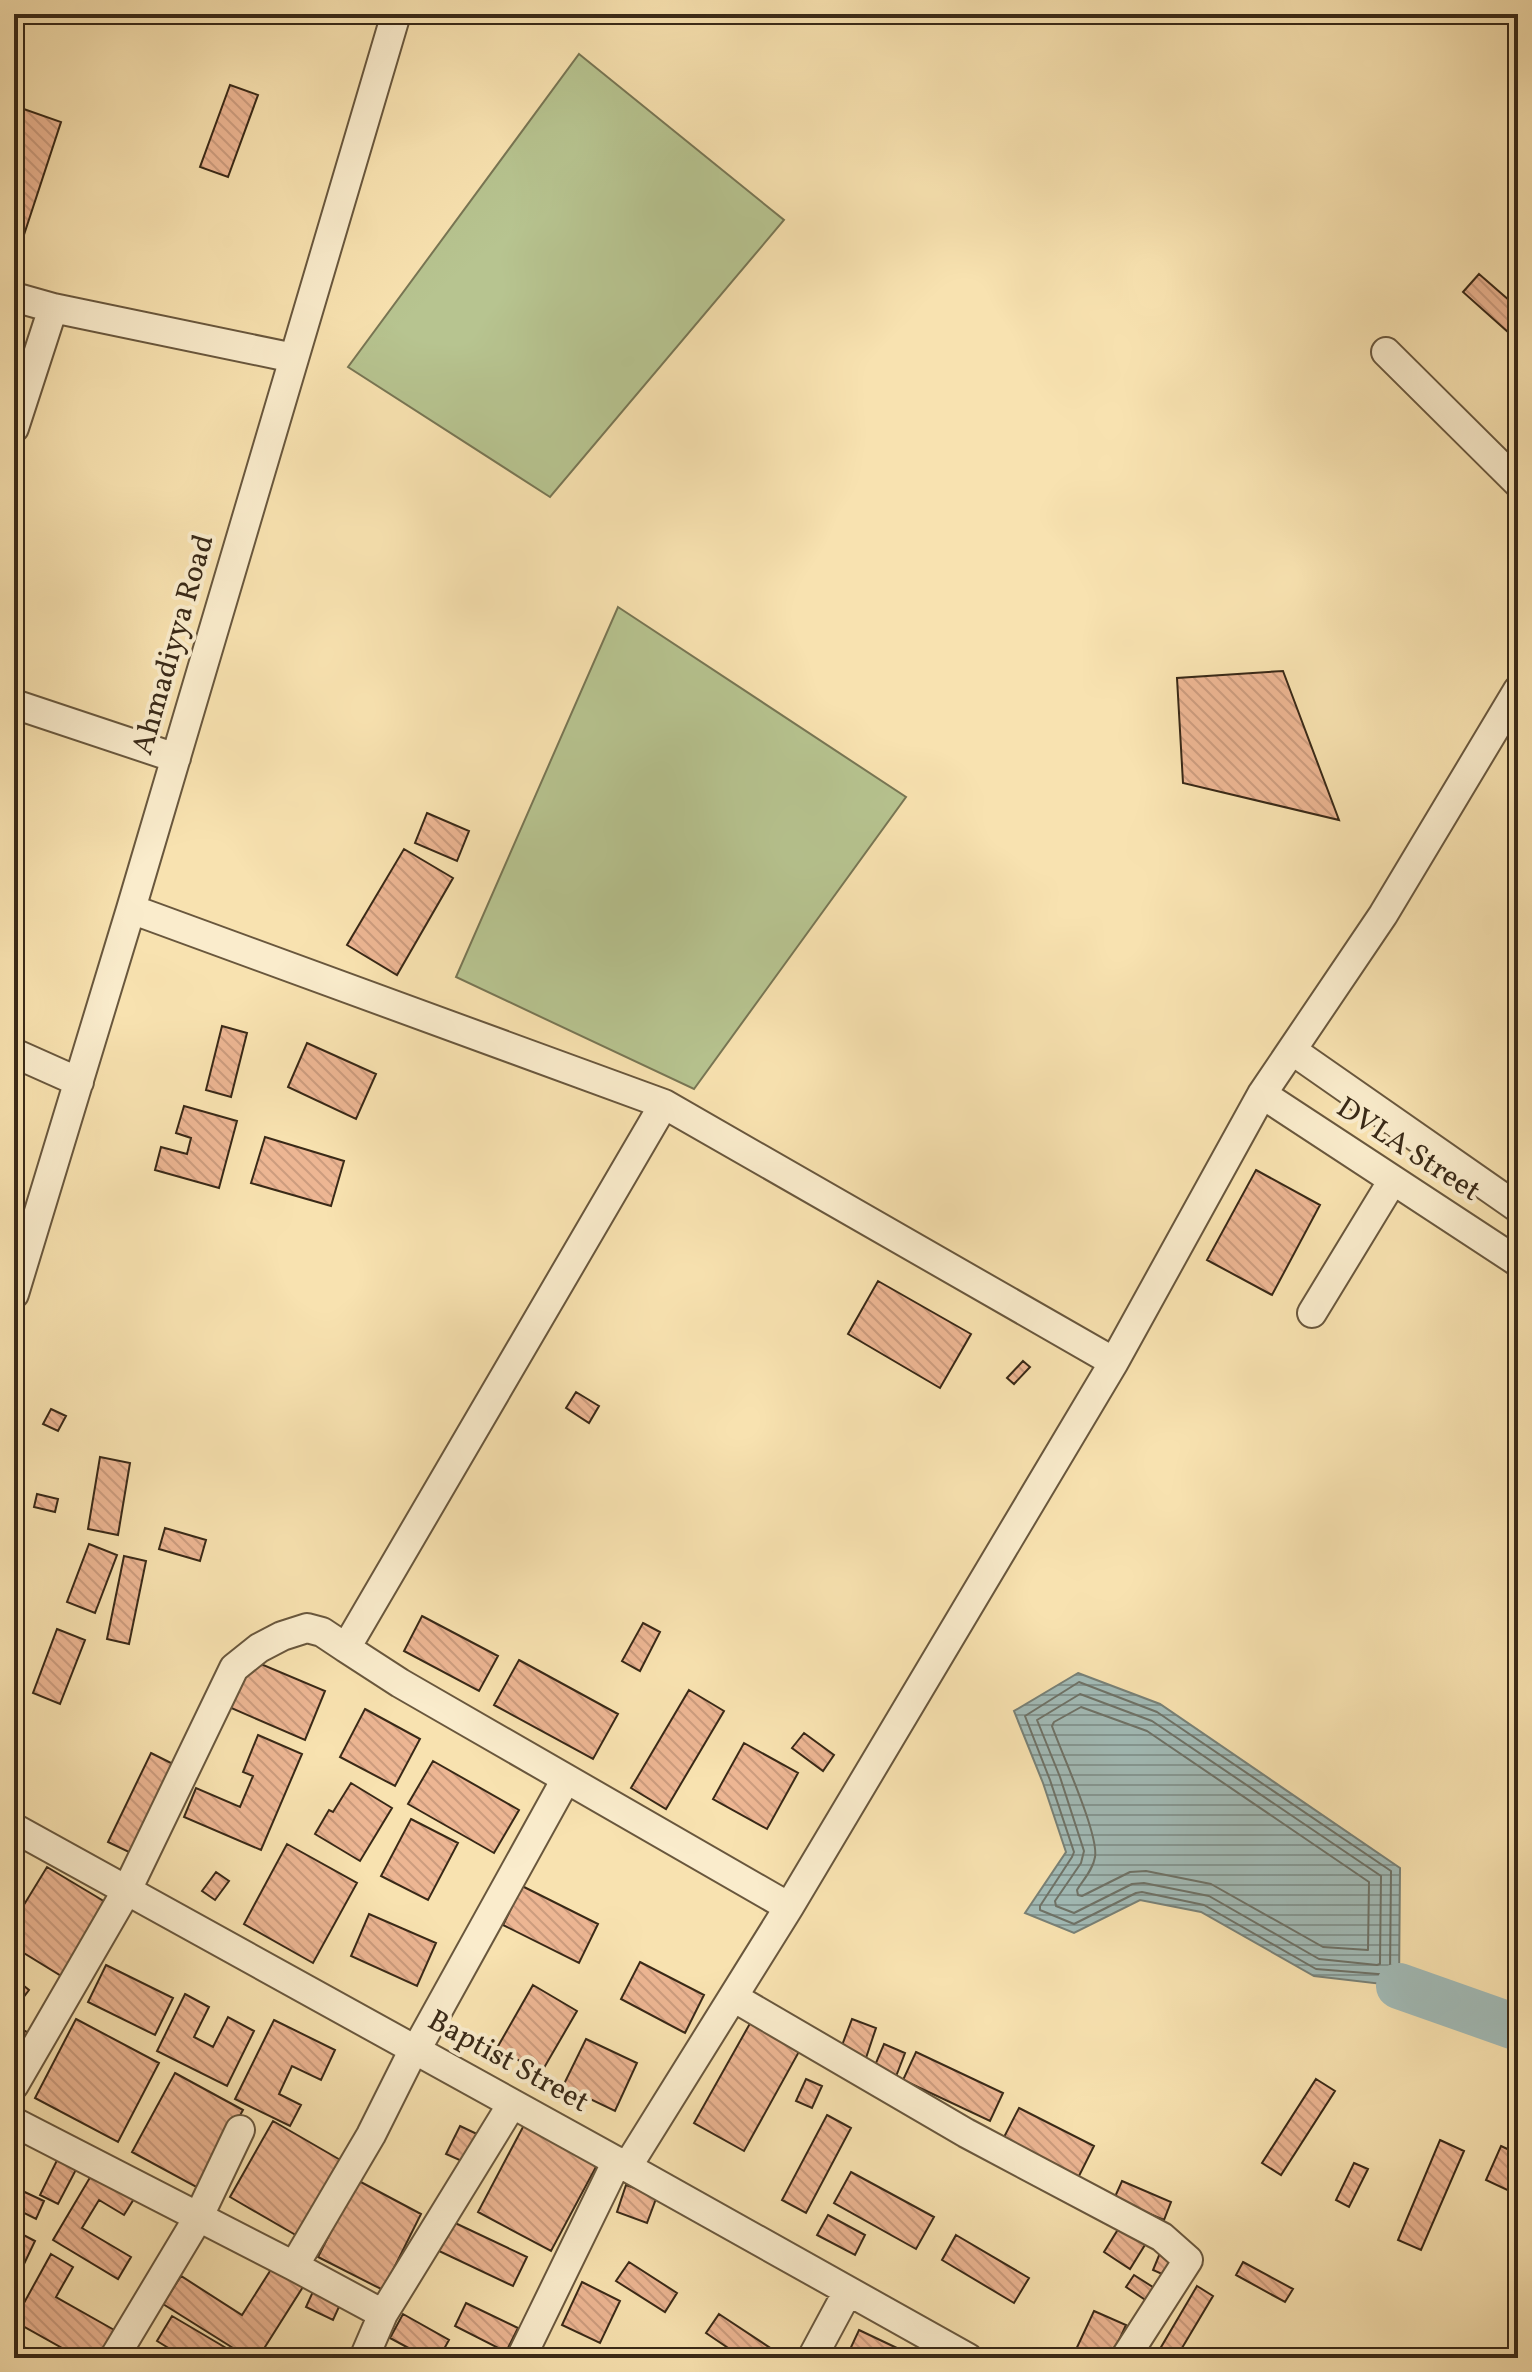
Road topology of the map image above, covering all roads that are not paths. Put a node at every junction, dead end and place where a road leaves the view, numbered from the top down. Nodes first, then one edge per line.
1 (396, 14) edge
2 (14, 297) edge
3 (53, 308) junction
4 (1386, 352) dead end
5 (294, 358) junction
6 (14, 428) edge
7 (1518, 483) edge
8 (1518, 690) edge
9 (14, 704) edge
10 (176, 758) junction
11 (131, 909) junction
12 (1293, 1051) junction
13 (14, 1053) edge
14 (79, 1082) junction
15 (1262, 1094) junction
16 (664, 1104) junction
17 (1393, 1180) junction
18 (1518, 1208) edge
19 (1518, 1262) edge
20 (14, 1294) edge
21 (1312, 1313) dead end
22 (1114, 1362) junction
23 (346, 1648) junction
24 (566, 1779) junction
25 (14, 1828) edge
26 (127, 1890) junction
27 (789, 1907) junction
28 (733, 1997) junction
29 (416, 2050) junction
30 (14, 2085) edge
31 (512, 2104) junction
32 (14, 2122) edge
33 (240, 2130) dead end
34 (622, 2164) junction
35 (198, 2218) junction
36 (294, 2266) junction
37 (848, 2291) junction
38 (383, 2314) junction
39 (961, 2356) edge
40 (114, 2358) edge
41 (364, 2358) edge
42 (521, 2358) edge
43 (812, 2358) edge
44 (1125, 2358) edge

1 - 5 street, Ahmadiyya Road
2 - 3 street
3 - 5 street
3 - 6 street
4 - 7 street
5 - 10 street, Ahmadiyya Road
8 - 12 street
9 - 10 street
10 - 11 street, Ahmadiyya Road
11 - 14 street, Ahmadiyya Road
11 - 16 street
12 - 15 street
12 - 18 street
13 - 14 street
14 - 20 street, Ahmadiyya Road
15 - 17 street, DVLA Street
15 - 22 street
16 - 22 street
16 - 23 street
17 - 19 street, DVLA Street
17 - 21 street
22 - 27 street
23 - 24 street
23 - 26 street
24 - 27 street
24 - 29 street
25 - 26 street, Baptist Street
26 - 29 street, Baptist Street
26 - 30 street
27 - 28 street
28 - 34 street
28 - 44 street
29 - 31 street, Baptist Street
29 - 36 street
31 - 34 street, Baptist Street
31 - 38 street
32 - 35 street
33 - 35 street
34 - 37 street, Baptist Street
34 - 42 street
35 - 36 street
35 - 40 street
36 - 38 street
37 - 39 street, Baptist Street
37 - 43 street
38 - 41 street

